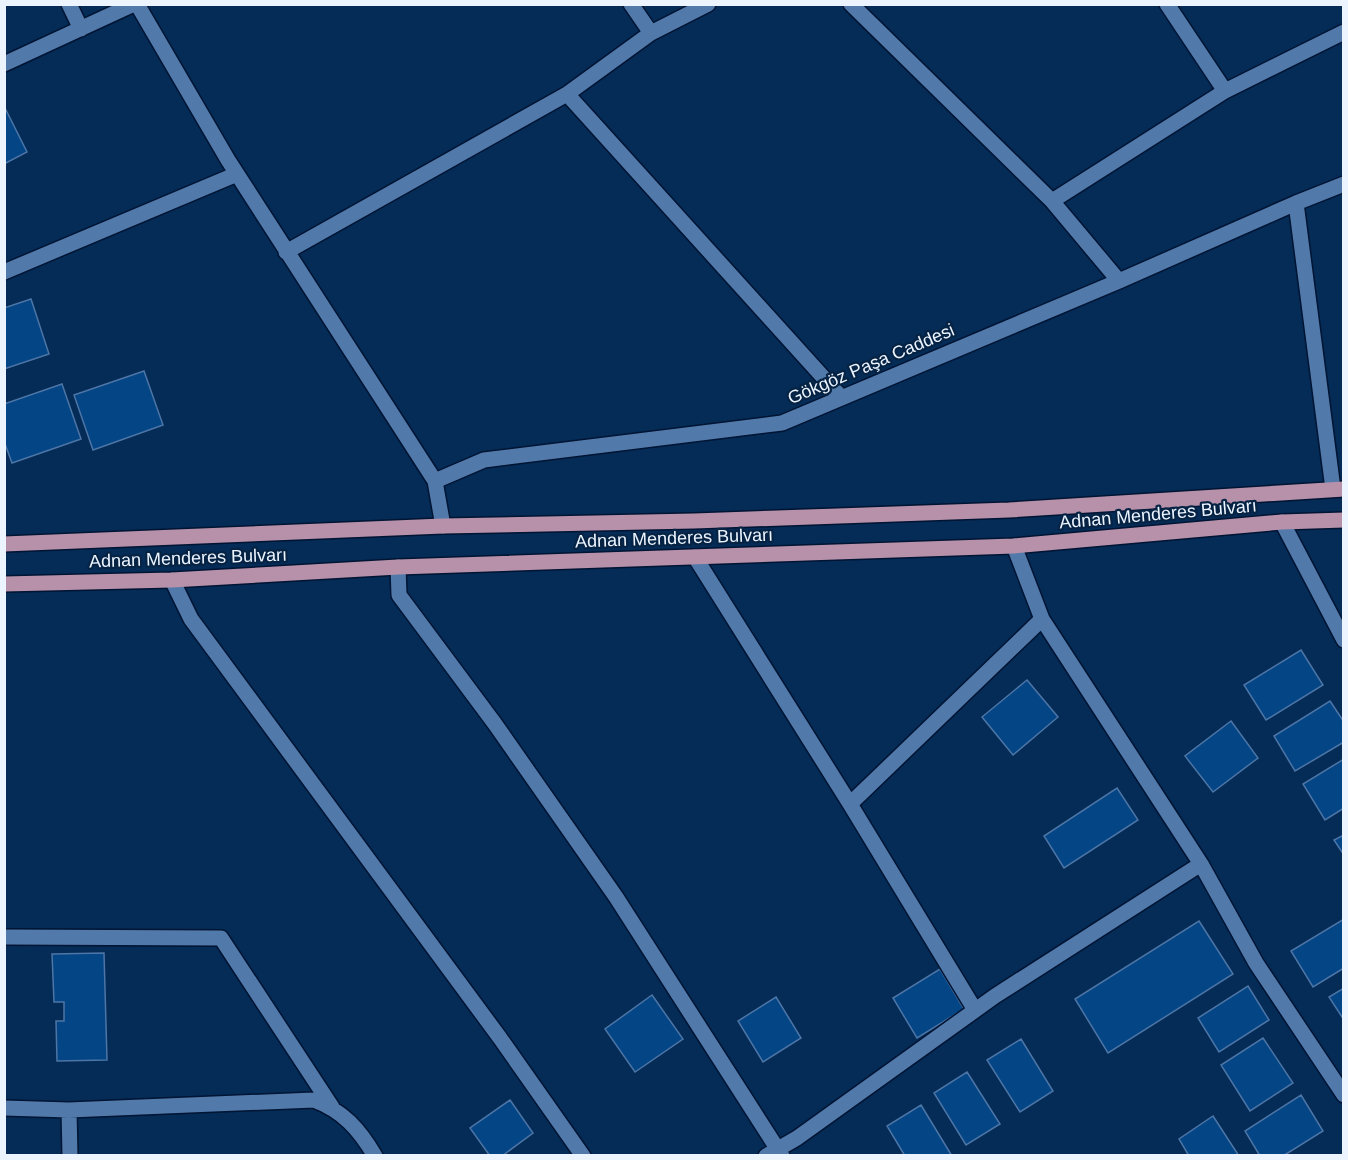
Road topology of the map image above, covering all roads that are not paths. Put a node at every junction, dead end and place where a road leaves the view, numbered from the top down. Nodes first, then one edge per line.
1 (69, 4) edge
2 (136, 4) edge
3 (632, 4) edge
4 (708, 4) edge
5 (850, 4) edge
6 (1167, 4) edge
7 (81, 29) junction
8 (651, 33) junction
9 (1344, 33) edge
10 (4, 63) edge
11 (1225, 90) junction
12 (567, 94) junction
13 (237, 174) junction
14 (1344, 184) edge
15 (1052, 201) junction
16 (1296, 203) junction
17 (286, 252) junction
18 (4, 272) edge
19 (1119, 281) junction
20 (841, 397) junction
21 (435, 481) junction
22 (1338, 489) edge
23 (1344, 520) edge
24 (1282, 522) junction
25 (443, 526) junction
26 (4, 544) edge
27 (1014, 546) junction
28 (695, 557) junction
29 (398, 567) junction
30 (172, 580) junction
31 (4, 584) edge
32 (1042, 619) junction
33 (1344, 640) edge
34 (850, 804) junction
35 (1201, 864) junction
36 (4, 937) edge
37 (975, 1010) junction
38 (1344, 1095) edge
39 (332, 1107) junction
40 (4, 1108) edge
41 (69, 1110) junction
42 (775, 1153) edge
43 (70, 1155) edge
44 (375, 1155) edge
45 (583, 1155) edge

1 - 7 street
2 - 7 street
2 - 13 street
3 - 8 street
4 - 8 street
5 - 15 street
6 - 11 street
7 - 10 street
8 - 12 street
9 - 11 street
11 - 15 street
12 - 17 street
12 - 20 street
13 - 17 street
13 - 18 street
14 - 16 street, Gökgöz Paşa Caddesi
15 - 19 street
16 - 19 street, Gökgöz Paşa Caddesi
16 - 22 street
17 - 21 street
19 - 20 street, Gökgöz Paşa Caddesi
20 - 21 street, Gökgöz Paşa Caddesi
21 - 25 street
22 - 25 main road, Adnan Menderes Bulvarı
23 - 24 main road, Adnan Menderes Bulvarı
24 - 27 main road, Adnan Menderes Bulvarı
24 - 33 street
25 - 26 main road, Adnan Menderes Bulvarı
27 - 28 main road, Adnan Menderes Bulvarı
27 - 32 street
28 - 29 main road, Adnan Menderes Bulvarı
28 - 34 street
29 - 30 main road, Adnan Menderes Bulvarı
29 - 42 street
30 - 31 main road, Adnan Menderes Bulvarı
30 - 45 street
32 - 34 street
32 - 35 street
34 - 37 street
35 - 37 street
35 - 38 street
36 - 39 street
37 - 42 street
39 - 41 street
39 - 44 street
40 - 41 street
41 - 43 street

